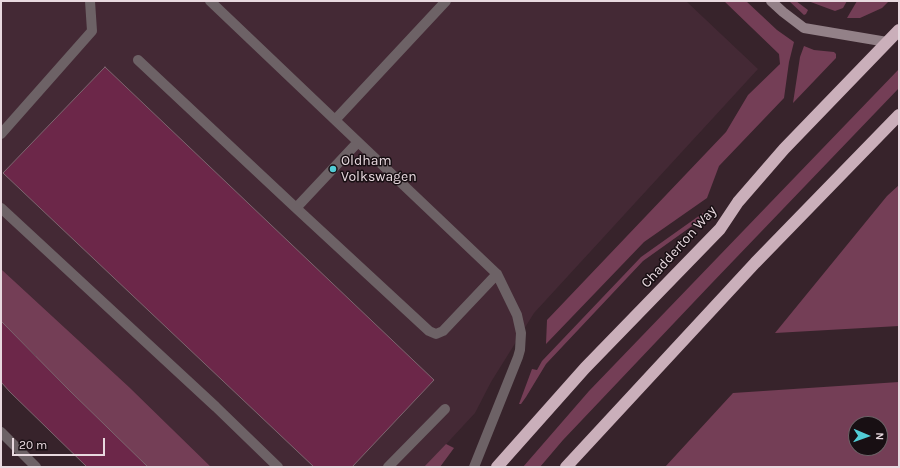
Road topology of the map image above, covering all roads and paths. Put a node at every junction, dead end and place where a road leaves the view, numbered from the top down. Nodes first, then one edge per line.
1 (90, 1) edge
2 (210, 1) edge
3 (446, 1) edge
4 (771, 1) edge
5 (899, 30) edge
6 (887, 42) junction
7 (138, 60) dead end
8 (899, 115) edge
9 (334, 120) junction
10 (1, 134) edge
11 (358, 142) junction
12 (1, 208) edge
13 (296, 208) junction
14 (497, 274) junction
15 (445, 409) dead end
16 (1, 432) edge
17 (36, 467) edge
18 (278, 467) edge
19 (388, 467) edge
20 (474, 467) edge
21 (497, 467) edge
22 (566, 467) edge

1 - 10 street
2 - 9 street
3 - 9 street
4 - 6 street
5 - 6 highway, Chadderton Way
6 - 21 highway, Chadderton Way
7 - 13 street
8 - 22 highway
9 - 11 street
11 - 13 street
11 - 14 street
12 - 18 street
13 - 14 street
14 - 20 street
15 - 19 street
16 - 17 street

